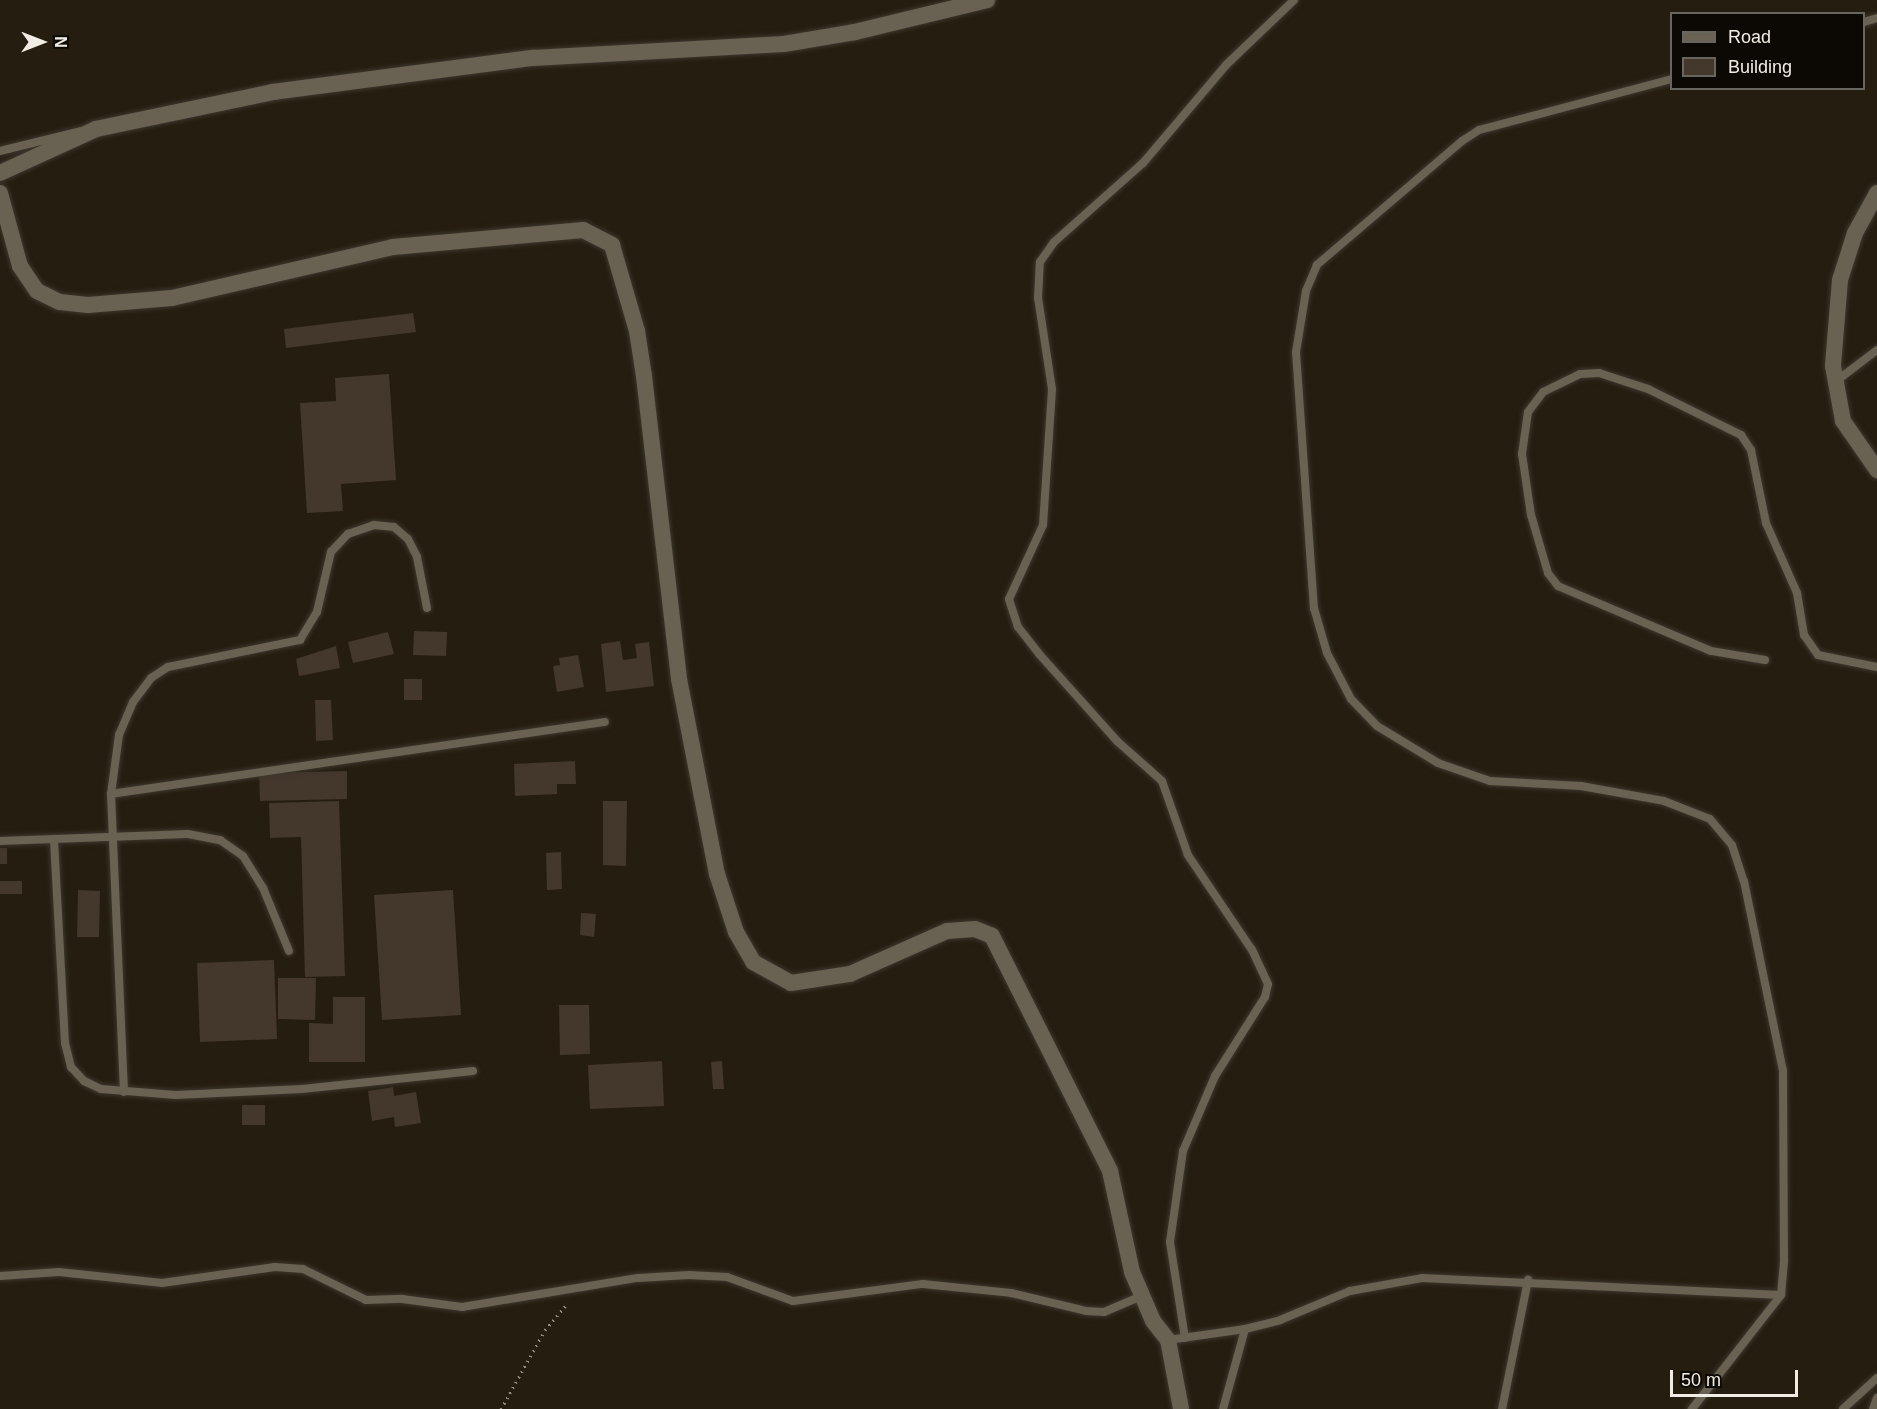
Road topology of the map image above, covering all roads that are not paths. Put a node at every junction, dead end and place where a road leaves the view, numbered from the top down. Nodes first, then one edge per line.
1 (987, 0) edge
2 (1294, 0) edge
3 (1670, 79) edge
4 (96, 129) junction
5 (0, 151) edge
6 (0, 173) edge
7 (0, 193) edge
8 (1877, 193) edge
9 (1877, 350) edge
10 (1835, 382) junction
11 (1877, 470) edge
12 (427, 608) dead end
13 (1765, 660) dead end
14 (1877, 667) edge
15 (605, 722) dead end
16 (111, 794) junction
17 (114, 837) junction
18 (54, 840) junction
19 (0, 841) edge
20 (289, 951) dead end
21 (473, 1071) dead end
22 (124, 1092) junction
23 (0, 1276) edge
24 (1528, 1280) junction
25 (1781, 1295) junction
26 (1140, 1297) junction
27 (1245, 1329) junction
28 (1185, 1338) junction
29 (1168, 1340) junction
30 (1877, 1378) edge
31 (1877, 1398) edge
32 (1181, 1409) edge
33 (1223, 1409) edge
34 (1502, 1409) edge
35 (1692, 1409) edge
36 (1843, 1409) edge
37 (1873, 1409) edge

1 - 4 street
2 - 28 lane
3 - 25 lane
4 - 5 lane
4 - 6 street
7 - 26 street
8 - 10 street
9 - 10 lane
10 - 11 street
12 - 16 lane
13 - 14 lane
15 - 16 lane
16 - 17 lane
17 - 18 lane
17 - 20 lane
17 - 22 lane
18 - 19 lane
18 - 22 lane
21 - 22 lane
23 - 26 lane
24 - 25 lane
24 - 27 lane
24 - 34 lane
25 - 35 lane
26 - 29 street
27 - 28 lane
27 - 33 lane
28 - 29 lane
29 - 32 street
30 - 36 lane
31 - 37 lane

